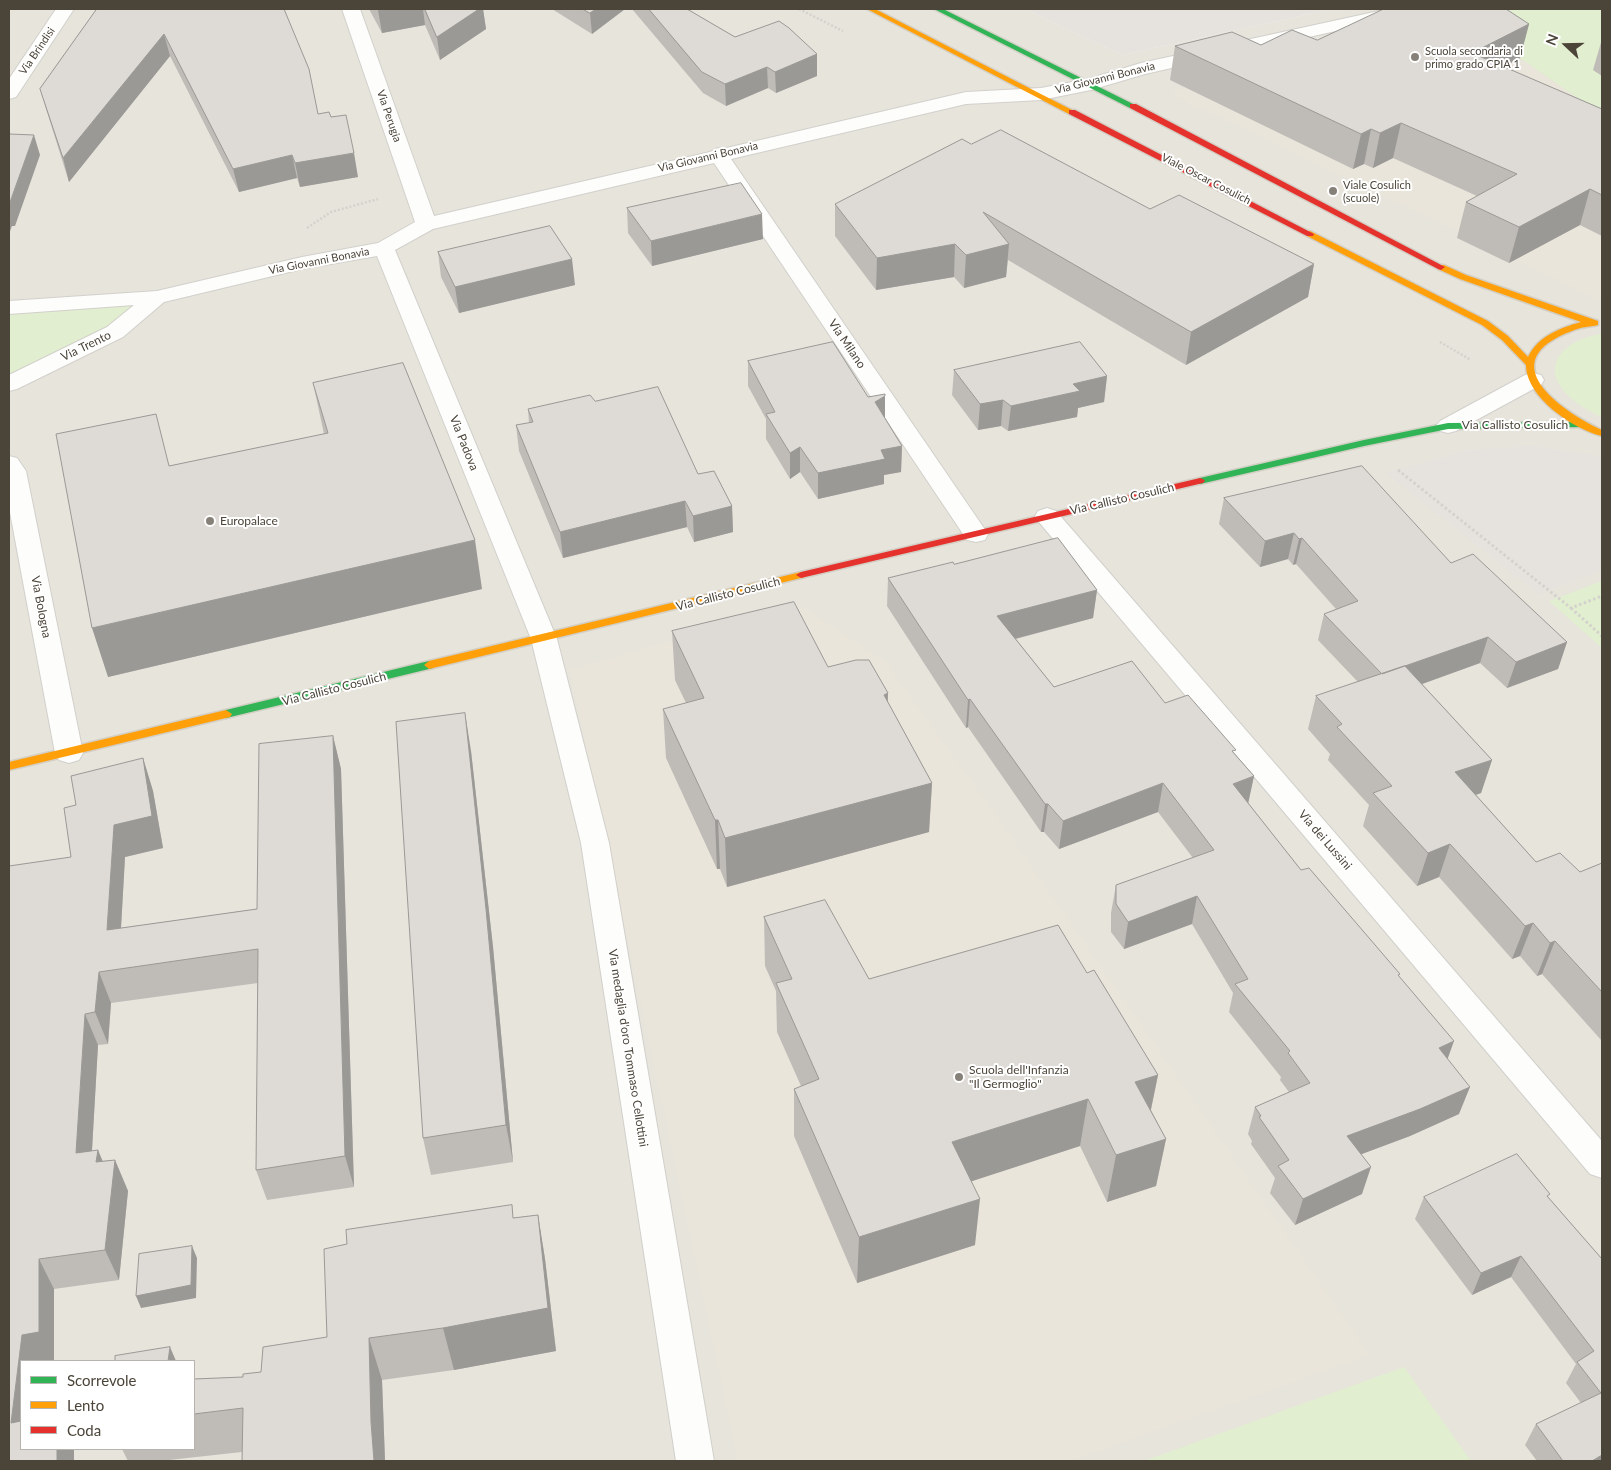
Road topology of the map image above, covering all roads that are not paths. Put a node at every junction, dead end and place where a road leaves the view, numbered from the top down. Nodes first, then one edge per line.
1 (65, 9) edge
2 (351, 9) edge
3 (870, 9) edge
4 (938, 9) edge
5 (1411, 9) edge
6 (1091, 84) junction
7 (9, 93) edge
8 (1040, 94) junction
9 (718, 154) junction
10 (426, 224) junction
11 (384, 248) junction
12 (157, 297) junction
13 (9, 307) edge
14 (1597, 323) edge
15 (1532, 372) junction
16 (9, 384) edge
17 (1582, 425) junction
18 (1448, 426) junction
19 (1602, 433) edge
20 (9, 463) edge
21 (1047, 516) junction
22 (976, 534) junction
23 (544, 639) junction
24 (69, 753) junction
25 (9, 766) edge
26 (1602, 1164) edge
27 (695, 1461) edge

1 - 7 street, Via Brindisi
2 - 10 street, Via Perugia
3 - 8 main road, Viale Oscar Cosulich
4 - 6 main road
5 - 6 street, Via Giovanni Bonavia
6 - 8 street, Via Giovanni Bonavia
6 - 14 main road
8 - 9 street, Via Giovanni Bonavia
8 - 15 main road, Viale Oscar Cosulich
9 - 10 street, Via Giovanni Bonavia
9 - 22 street, Via Milano
10 - 11 street, Via Giovanni Bonavia
11 - 12 street, Via Giovanni Bonavia
11 - 23 street, Via Padova
12 - 13 street, Via Giovanni Bonavia
12 - 16 street, Via Trento
14 - 15 main road
15 - 17 main road, Via Callisto Cosulich
15 - 18 street, Via Callisto Cosulich
17 - 18 main road, Via Callisto Cosulich
17 - 19 main road, Via Callisto Cosulich
18 - 21 main road, Via Callisto Cosulich
20 - 24 street, Via Bologna
21 - 22 main road, Via Callisto Cosulich
21 - 26 street, Via dei Lussini
22 - 23 main road, Via Callisto Cosulich
23 - 24 main road, Via Callisto Cosulich
23 - 27 street, Via medaglia d'oro Tommaso Cellottini
24 - 25 main road, Via Callisto Cosulich

